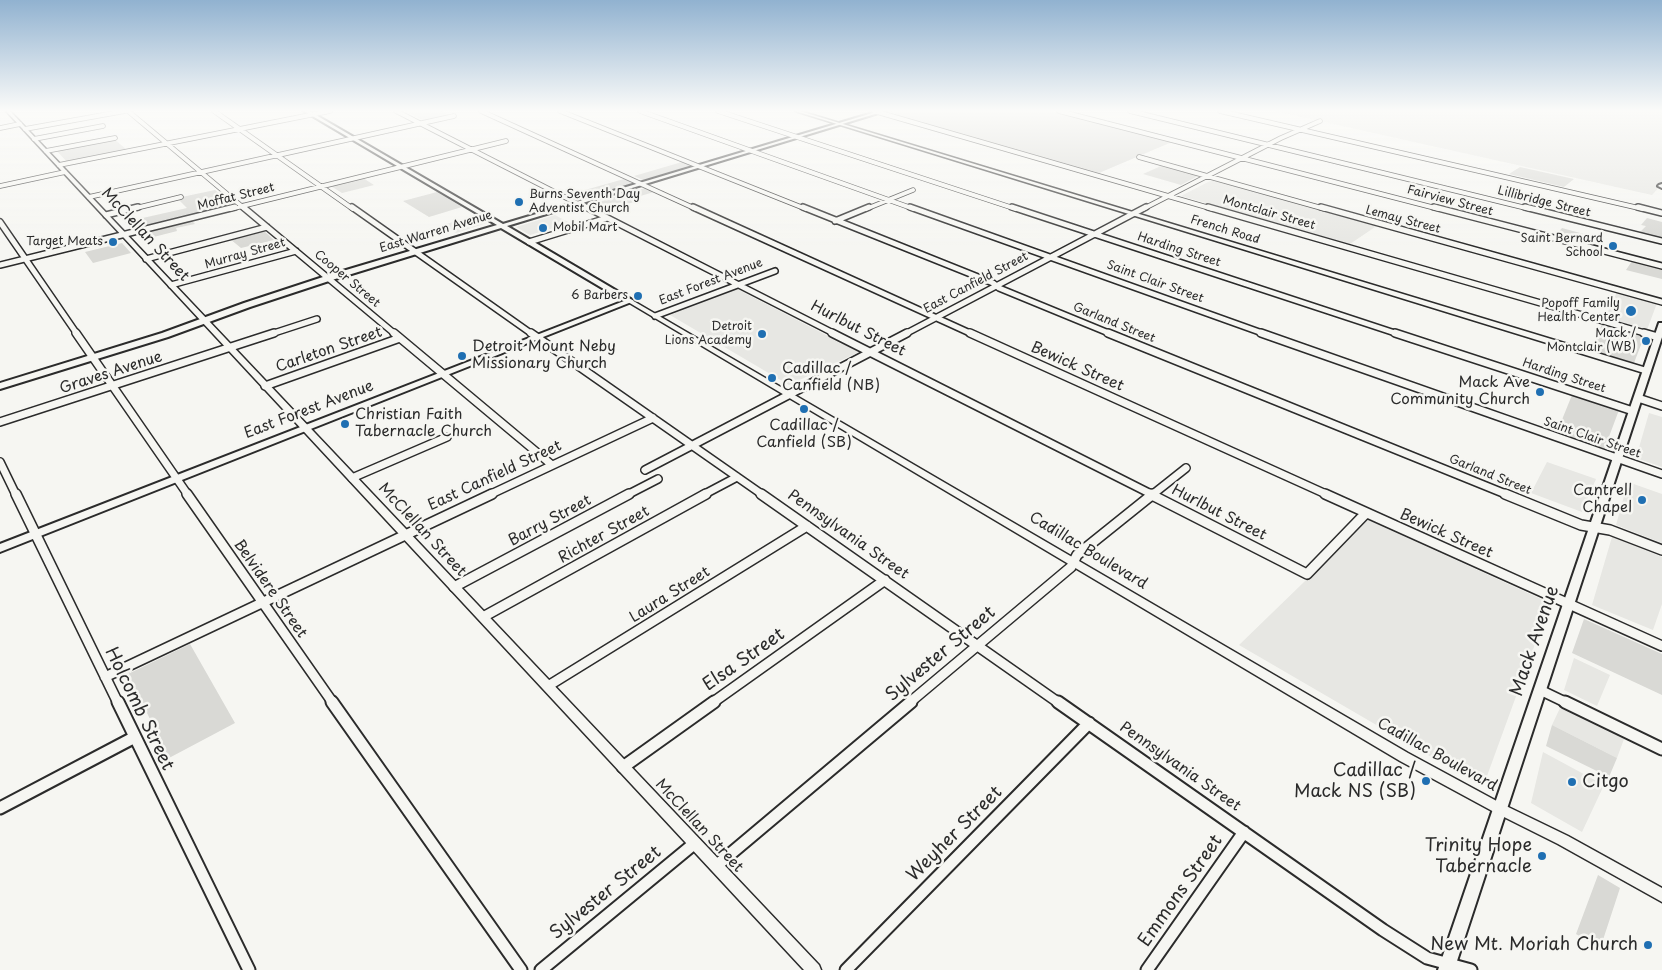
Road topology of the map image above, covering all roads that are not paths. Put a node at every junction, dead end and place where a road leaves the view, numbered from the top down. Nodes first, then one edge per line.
1 (51, 156) edge
2 (102, 156) edge
3 (184, 156) edge
4 (272, 156) edge
5 (280, 156) edge
6 (384, 156) edge
7 (447, 156) edge
8 (485, 156) edge
9 (582, 156) edge
10 (674, 156) edge
11 (736, 156) edge
12 (768, 156) edge
13 (857, 156) edge
14 (945, 156) edge
15 (1034, 156) edge
16 (1236, 156) edge
17 (1246, 156) edge
18 (1319, 156) edge
19 (1418, 156) edge
20 (1139, 157) dead end
21 (1243, 158) junction
22 (59, 165) junction
23 (402, 167) junction
24 (701, 167) junction
25 (65, 172) junction
26 (202, 172) junction
27 (1207, 176) junction
28 (644, 184) junction
29 (0, 186) edge
30 (322, 186) junction
31 (913, 190) dead end
32 (1170, 196) junction
33 (89, 197) junction
34 (181, 197) dead end
35 (890, 199) junction
36 (579, 204) junction
37 (242, 206) junction
38 (1662, 213) edge
39 (1135, 214) junction
40 (106, 215) junction
41 (607, 218) junction
42 (835, 221) junction
43 (0, 222) edge
44 (502, 226) junction
45 (267, 227) junction
46 (1096, 234) junction
47 (124, 235) junction
48 (1662, 241) edge
49 (529, 242) junction
50 (296, 250) junction
51 (415, 252) junction
52 (1050, 257) junction
53 (146, 258) junction
54 (25, 259) junction
55 (0, 265) edge
56 (1662, 266) edge
57 (775, 270) dead end
58 (329, 278) junction
59 (171, 285) junction
60 (737, 285) junction
61 (996, 286) junction
62 (630, 301) junction
63 (1662, 302) edge
64 (655, 316) junction
65 (937, 318) junction
66 (317, 319) dead end
67 (204, 320) junction
68 (1662, 325) edge
69 (537, 337) junction
70 (400, 338) junction
71 (1658, 344) edge
72 (230, 348) junction
73 (871, 352) junction
74 (93, 357) junction
75 (1647, 371) junction
76 (443, 374) junction
77 (0, 386) edge
78 (113, 386) junction
79 (265, 386) junction
80 (788, 394) junction
81 (1638, 398) junction
82 (1662, 406) edge
83 (1633, 411) junction
84 (653, 418) junction
85 (0, 422) edge
86 (305, 428) junction
87 (447, 437) dead end
88 (692, 446) junction
89 (1619, 458) junction
90 (0, 462) edge
91 (552, 465) junction
92 (1186, 468) dead end
93 (645, 470) dead end
94 (1662, 474) edge
95 (352, 478) junction
96 (738, 478) junction
97 (177, 479) junction
98 (658, 479) dead end
99 (1151, 495) junction
100 (1366, 513) junction
101 (807, 526) junction
102 (1595, 527) junction
103 (36, 534) junction
104 (405, 535) junction
105 (0, 548) edge
106 (1662, 550) edge
107 (1074, 561) junction
108 (885, 580) junction
109 (454, 587) junction
110 (262, 602) junction
111 (1569, 605) junction
112 (483, 618) junction
113 (978, 646) junction
114 (1662, 646) edge
115 (105, 677) junction
116 (548, 686) junction
117 (1540, 690) junction
118 (1089, 723) junction
119 (135, 738) junction
120 (1662, 750) edge
121 (623, 767) junction
122 (0, 808) edge
123 (1500, 809) junction
124 (1244, 832) junction
125 (695, 843) junction
126 (716, 866) junction
127 (1662, 895) edge
128 (1447, 966) edge
129 (249, 970) edge
130 (521, 970) edge
131 (541, 970) edge
132 (814, 970) edge
133 (846, 970) edge
134 (1147, 970) edge
135 (1471, 970) edge

1 - 22 street, McClellan Street
2 - 22 street
3 - 26 street, Cooper Street
4 - 26 street
5 - 30 street, Pennsylvania Street
6 - 23 main road, Cadillac Boulevard
7 - 23 street, Moffat Street
8 - 36 street, Hurlbut Street
9 - 28 street, Bewick Street
10 - 24 street, Garland Street
11 - 24 main road, East Warren Avenue
12 - 35 street, Saint Clair Street
13 - 46 street, Harding Street
14 - 39 street, French Road
15 - 32 street, Montclair Street
16 - 21 street, Fairview Street
17 - 21 street, East Canfield Street
18 - 48 street, Lillibridge Street
19 - 38 street
20 - 27 street, Lemay Street
21 - 27 street, East Canfield Street
21 - 56 street, Fairview Street
22 - 25 street, McClellan Street
23 - 30 street, Moffat Street
23 - 44 main road, Cadillac Boulevard
24 - 28 main road, East Warren Avenue
24 - 42 street, Garland Street
25 - 29 street
25 - 33 street, McClellan Street
26 - 33 street
26 - 37 street, Cooper Street
27 - 32 street, East Canfield Street
27 - 63 street, Lemay Street
28 - 36 main road, East Warren Avenue
28 - 65 street, Bewick Street
30 - 37 street, Moffat Street
30 - 51 street, Pennsylvania Street
31 - 35 street
32 - 39 street, East Canfield Street
32 - 71 street, Montclair Street
33 - 40 street, McClellan Street
34 - 40 street
35 - 42 street
35 - 52 street, Saint Clair Street
36 - 41 street, Hurlbut Street
36 - 44 main road, East Warren Avenue
37 - 45 street, Cooper Street
37 - 47 street, Moffat Street
39 - 46 street, East Canfield Street
39 - 75 street, French Road
40 - 47 street, McClellan Street
41 - 49 street
41 - 60 street, Hurlbut Street
42 - 61 street, Garland Street
43 - 54 street, Belvidere Street
44 - 49 main road, Cadillac Boulevard
44 - 51 main road, East Warren Avenue
45 - 50 street, Cooper Street
45 - 53 street
46 - 52 street, East Canfield Street
46 - 83 street, Harding Street
47 - 53 street, McClellan Street
47 - 54 street, Moffat Street
49 - 62 main road, Cadillac Boulevard
50 - 58 street, Cooper Street
50 - 59 street, Murray Street
51 - 58 main road, East Warren Avenue
51 - 69 street, Pennsylvania Street
52 - 61 street, East Canfield Street
52 - 89 street, Saint Clair Street
53 - 59 street, McClellan Street
54 - 55 street, Moffat Street
54 - 74 street, Belvidere Street
57 - 60 street, East Forest Avenue
58 - 67 main road, East Warren Avenue
58 - 70 street, Cooper Street
59 - 67 street, McClellan Street
60 - 64 street, East Forest Avenue
60 - 73 street, Hurlbut Street
61 - 65 street, East Canfield Street
61 - 102 street, Garland Street
62 - 64 street, Cadillac Boulevard
62 - 69 main road, East Forest Avenue
64 - 80 street, Cadillac Boulevard
65 - 73 street, East Canfield Street
65 - 100 street, Bewick Street
66 - 72 street, Graves Avenue
67 - 72 street, McClellan Street
67 - 74 main road, East Warren Avenue
68 - 71 main road, Mack Avenue
69 - 76 main road, East Forest Avenue
69 - 84 street, Pennsylvania Street
70 - 76 street, Cooper Street
70 - 79 street, Carleton Street
71 - 75 main road, Mack Avenue
72 - 78 street, Graves Avenue
72 - 79 street, McClellan Street
73 - 80 street, East Canfield Street
73 - 99 street, Hurlbut Street
74 - 77 main road, East Warren Avenue
74 - 78 street, Belvidere Street
75 - 81 main road, Mack Avenue
76 - 86 main road, East Forest Avenue
76 - 91 street, Cooper Street
78 - 85 street, Graves Avenue
78 - 97 street, Belvidere Street
79 - 86 street, McClellan Street
80 - 88 street, East Canfield Street
80 - 107 street, Cadillac Boulevard
81 - 82 street
81 - 83 main road, Mack Avenue
83 - 89 main road, Mack Avenue
84 - 88 street, Pennsylvania Street
84 - 91 street, East Canfield Street
86 - 95 street, McClellan Street
86 - 97 main road, East Forest Avenue
87 - 95 street
88 - 93 street, East Canfield Street
88 - 96 street, Pennsylvania Street
89 - 94 street, Saint Clair Street
89 - 102 main road, Mack Avenue
90 - 103 street, Holcomb Street
91 - 104 street, East Canfield Street
92 - 99 street, Sylvester Street
95 - 104 street, McClellan Street
96 - 101 street, Pennsylvania Street
96 - 112 street, Richter Street
97 - 103 main road, East Forest Avenue
97 - 110 street, Belvidere Street
98 - 109 street, Barry Street
99 - 100 street, Hurlbut Street
99 - 107 street, Sylvester Street
100 - 111 street, Bewick Street
101 - 108 street, Pennsylvania Street
101 - 116 street, Laura Street
102 - 106 street, Garland Street
102 - 111 main road, Mack Avenue
103 - 105 main road, East Forest Avenue
103 - 115 street, Holcomb Street
104 - 109 street, McClellan Street
104 - 110 street, East Canfield Street
107 - 113 street, Sylvester Street
107 - 123 street, Cadillac Boulevard
108 - 113 street, Pennsylvania Street
108 - 121 street, Elsa Street
109 - 112 street, McClellan Street
110 - 115 street, East Canfield Street
110 - 130 street, Belvidere Street
111 - 114 street, Bewick Street
111 - 117 main road, Mack Avenue
112 - 116 street, McClellan Street
113 - 118 street, Pennsylvania Street
113 - 126 street, Sylvester Street
115 - 119 street, Holcomb Street
116 - 121 street, McClellan Street
117 - 120 street
117 - 123 main road, Mack Avenue
118 - 124 street, Pennsylvania Street
118 - 133 street, Weyher Street
119 - 122 street
119 - 129 street, Holcomb Street
121 - 125 street, McClellan Street
123 - 127 street, Cadillac Boulevard
123 - 128 main road, Mack Avenue
124 - 128 street, Pennsylvania Street
124 - 134 street, Emmons Street
125 - 126 street, McClellan Street
125 - 131 street, Sylvester Street
126 - 132 street, McClellan Street
128 - 135 street, Pennsylvania Street

